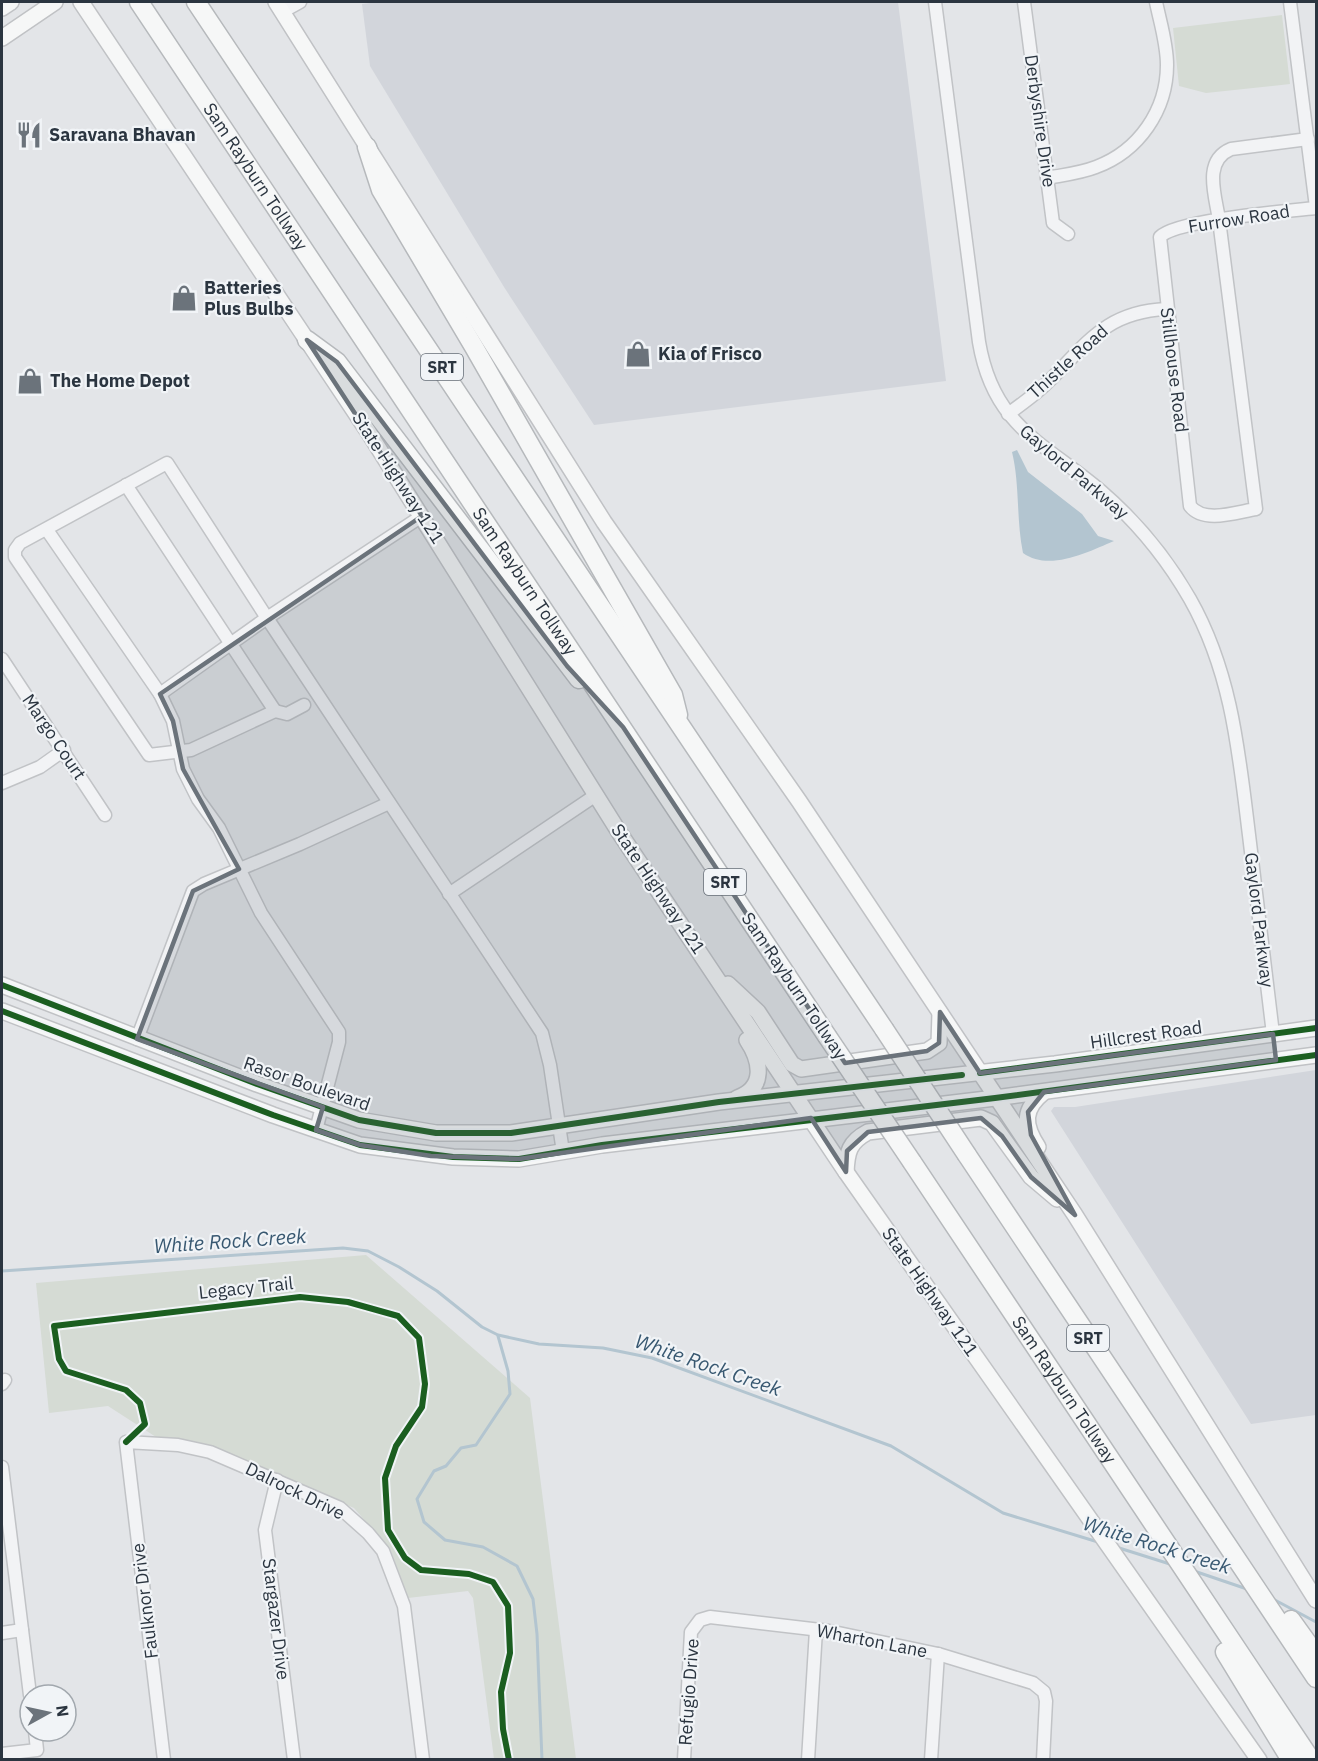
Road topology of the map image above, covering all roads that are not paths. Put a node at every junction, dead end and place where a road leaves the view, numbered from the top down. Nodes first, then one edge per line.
1 (10, 2) edge
2 (81, 2) edge
3 (139, 2) edge
4 (196, 2) edge
5 (300, 2) edge
6 (934, 2) edge
7 (1024, 2) edge
8 (1156, 2) edge
9 (1290, 2) edge
10 (51, 5) edge
11 (279, 7) edge
12 (2, 8) edge
13 (2, 38) edge
14 (1308, 139) junction
15 (367, 147) junction
16 (1047, 178) junction
17 (1317, 207) edge
18 (1219, 220) junction
19 (1068, 234) dead end
20 (1163, 234) joint
21 (1166, 309) junction
22 (307, 340) junction
23 (1008, 414) junction
24 (126, 485) junction
25 (422, 516) junction
26 (47, 530) junction
27 (267, 618) junction
28 (231, 642) junction
29 (2, 659) edge
30 (160, 694) junction
31 (304, 705) dead end
32 (276, 711) junction
33 (622, 727) junction
34 (683, 734) junction
35 (64, 750) junction
36 (178, 751) junction
37 (2, 783) edge
38 (596, 795) junction
39 (389, 803) junction
40 (105, 815) dead end
41 (239, 869) junction
42 (449, 894) junction
43 (709, 966) junction
44 (2, 985) edge
45 (2, 1011) edge
46 (940, 1012) junction
47 (1317, 1028) edge
48 (1273, 1034) junction
49 (137, 1039) junction
50 (1317, 1055) edge
51 (1276, 1060) junction
52 (980, 1073) junction
53 (1044, 1092) junction
54 (795, 1094) junction
55 (995, 1098) junction
56 (723, 1102) junction
57 (322, 1107) junction
58 (811, 1118) junction
59 (559, 1126) junction
60 (316, 1130) junction
61 (563, 1152) junction
62 (846, 1173) junction
63 (1075, 1215) junction
64 (126, 1442) joint
65 (2, 1467) edge
66 (277, 1480) junction
67 (4, 1514) edge
68 (1210, 1521) junction
69 (1172, 1552) junction
70 (1317, 1600) edge
71 (696, 1624) joint
72 (22, 1630) junction
73 (816, 1630) junction
74 (2, 1633) edge
75 (938, 1654) junction
76 (1317, 1655) edge
77 (1317, 1678) edge
78 (29, 1683) edge
79 (36, 1743) edge
80 (2, 1754) edge
81 (164, 1760) edge
82 (294, 1760) edge
83 (423, 1760) edge
84 (684, 1760) edge
85 (808, 1760) edge
86 (931, 1760) edge
87 (1042, 1760) edge
88 (1259, 1760) edge
89 (1291, 1760) edge
90 (1311, 1760) edge

1 - 12 main road
2 - 22 main road, State Highway 121
3 - 33 highway, Sam Rayburn Tollway / SRT
4 - 34 highway, SRT
5 - 11 street
6 - 23 street, Gaylord Parkway
7 - 16 street, Derbyshire Drive
8 - 16 street
9 - 14 street
10 - 13 main road
11 - 15 main road
14 - 17 street
14 - 18 street
15 - 34 highway
15 - 46 main road
16 - 19 street, Derbyshire Drive
17 - 18 street, Furrow Road
18 - 20 street, Furrow Road
18 - 21 street, Stillhouse Road
20 - 21 street, Stillhouse Road
21 - 23 street, Thistle Road
22 - 25 main road, State Highway 121
22 - 33 highway
23 - 48 street, Gaylord Parkway
24 - 26 street
24 - 27 street
24 - 28 street
25 - 27 street
25 - 38 main road, State Highway 121
26 - 30 street
26 - 36 street
27 - 28 street
27 - 39 street
28 - 30 street
28 - 32 street
29 - 35 street, Margo Court
30 - 36 street
31 - 32 street
32 - 36 street
33 - 69 highway, Sam Rayburn Tollway / SRT, bridge
34 - 68 highway, SRT, bridge
35 - 37 street
35 - 40 street, Margo Court
36 - 41 street
38 - 42 street
38 - 43 main road, State Highway 121
39 - 41 street
39 - 42 street
41 - 49 street
41 - 57 street
42 - 59 street
43 - 46 main road
43 - 54 main road, State Highway 121
43 - 56 main road
44 - 49 main road, Rasor Boulevard
45 - 60 main road
46 - 52 main road
47 - 48 main road, Hillcrest Road
48 - 51 main road
48 - 52 main road, Hillcrest Road
49 - 57 main road, Rasor Boulevard
50 - 51 main road
51 - 53 main road
52 - 54 main road, Hillcrest Road
52 - 55 main road
53 - 55 main road
53 - 63 main road
54 - 56 main road, Rasor Boulevard
54 - 58 main road, State Highway 121
55 - 58 main road
55 - 63 main road
56 - 59 main road, Rasor Boulevard
57 - 59 main road, Rasor Boulevard
57 - 60 street
58 - 61 main road
58 - 62 main road, State Highway 121
59 - 61 street
60 - 61 main road
62 - 63 main road
62 - 88 main road, State Highway 121
63 - 70 main road
64 - 66 street, Dalrock Drive
64 - 81 street, Faulknor Drive
65 - 67 street
66 - 82 street, Stargazer Drive
66 - 83 street, Dalrock Drive
67 - 72 street
68 - 76 highway
68 - 77 highway, SRT
69 - 89 highway
69 - 90 highway, Sam Rayburn Tollway / SRT
71 - 73 street, Wharton Lane
71 - 84 street, Refugio Drive
72 - 74 street
72 - 78 street
73 - 75 street, Wharton Lane
73 - 85 street
75 - 86 street
75 - 87 street, Wharton Lane
79 - 80 street

